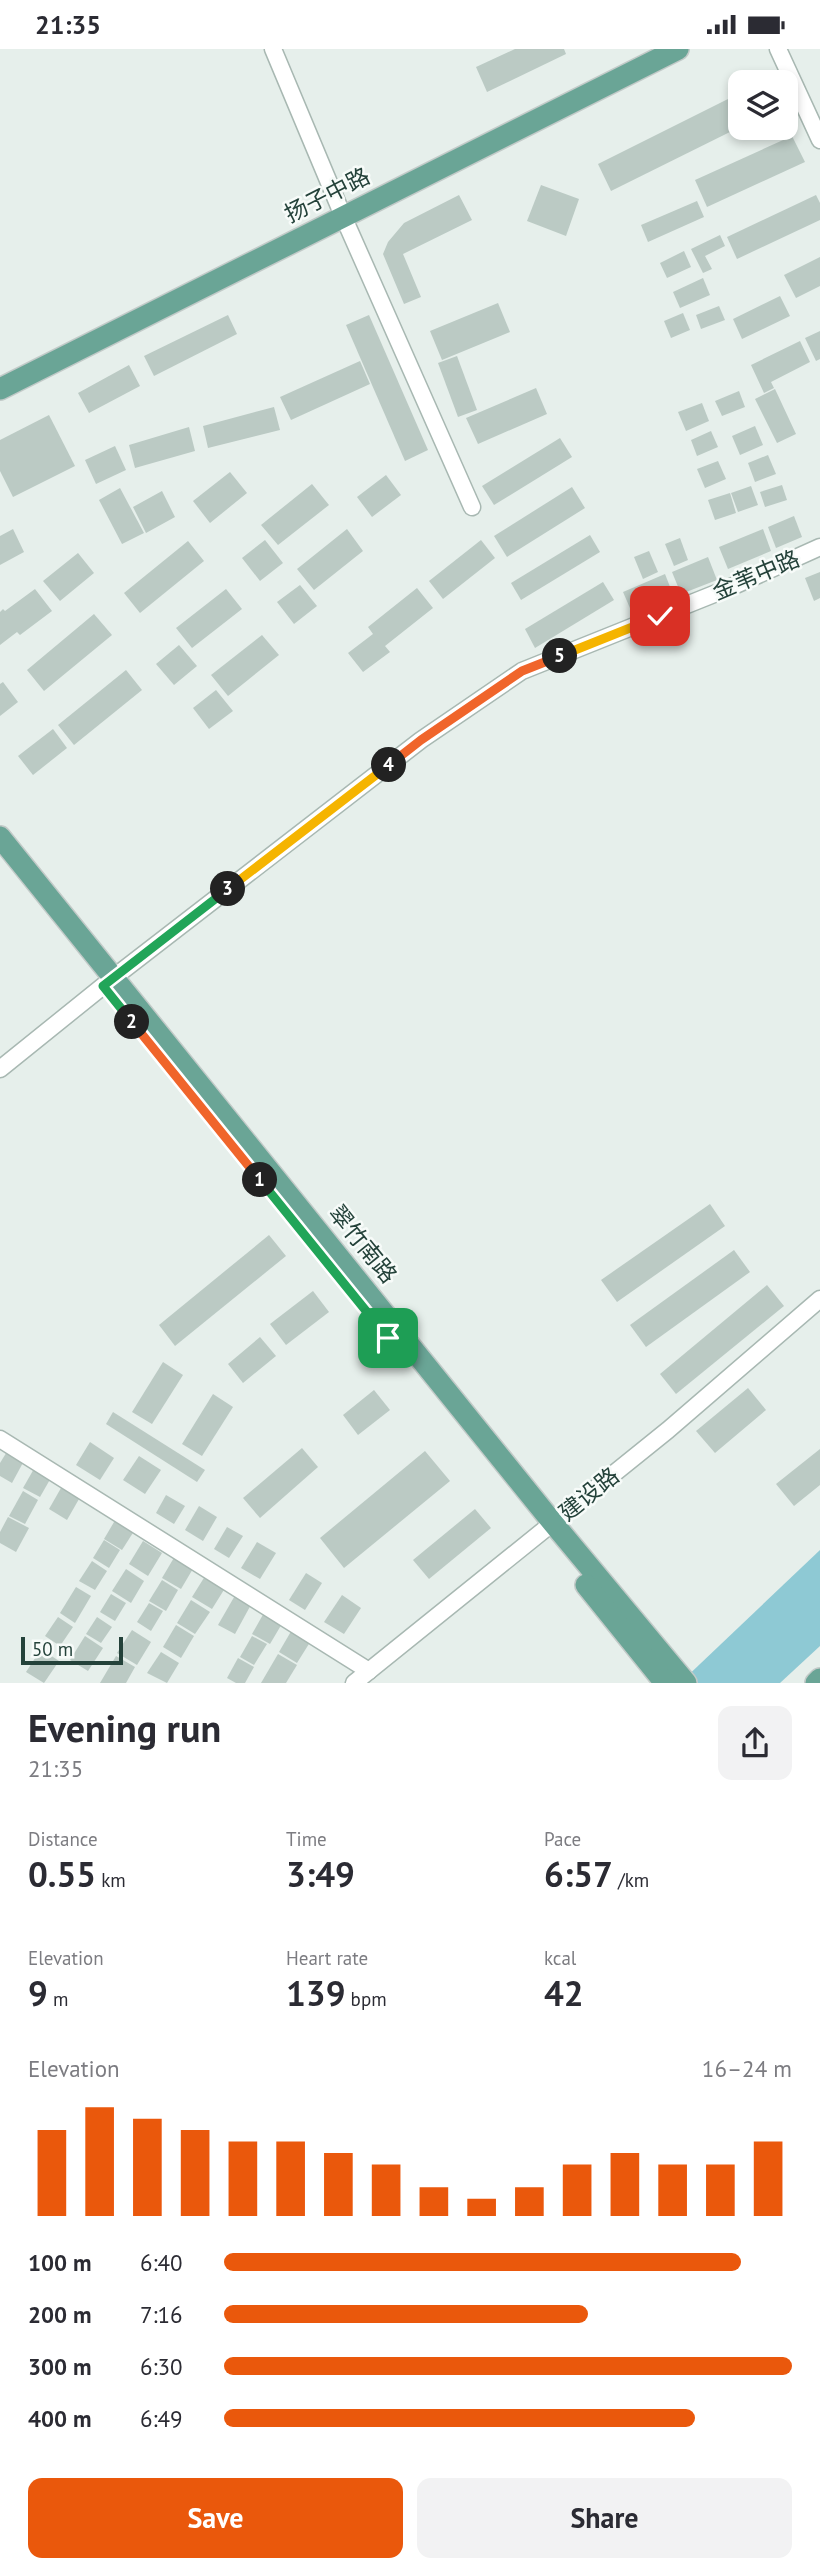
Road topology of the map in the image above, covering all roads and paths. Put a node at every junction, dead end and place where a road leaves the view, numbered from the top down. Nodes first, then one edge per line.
1 (273, 49) edge
2 (647, 49) edge
3 (678, 49) edge
4 (778, 49) edge
5 (820, 140) edge
6 (341, 211) junction
7 (0, 373) edge
8 (0, 389) edge
9 (472, 507) dead end
10 (820, 547) edge
11 (0, 837) edge
12 (0, 858) edge
13 (108, 982) junction
14 (0, 1069) edge
15 (820, 1299) edge
16 (0, 1439) edge
17 (548, 1527) junction
18 (369, 1671) junction
19 (676, 1679) edge
20 (820, 1679) edge
21 (354, 1683) edge
22 (816, 1683) edge

1 - 6 street
2 - 6 main road, 扬子中路
3 - 6 main road, 扬子中路
4 - 5 street
6 - 7 main road, 扬子中路
6 - 8 main road, 扬子中路
6 - 9 street
10 - 13 street, 金苇中路
11 - 13 main road, 翠竹南路
12 - 13 main road, 翠竹南路
13 - 14 street, 金苇中路
13 - 17 main road, 翠竹南路
15 - 17 street, 建设路
16 - 18 street
17 - 18 street, 建设路
17 - 19 main road, 翠竹南路
18 - 21 street, 建设路
20 - 22 main road

